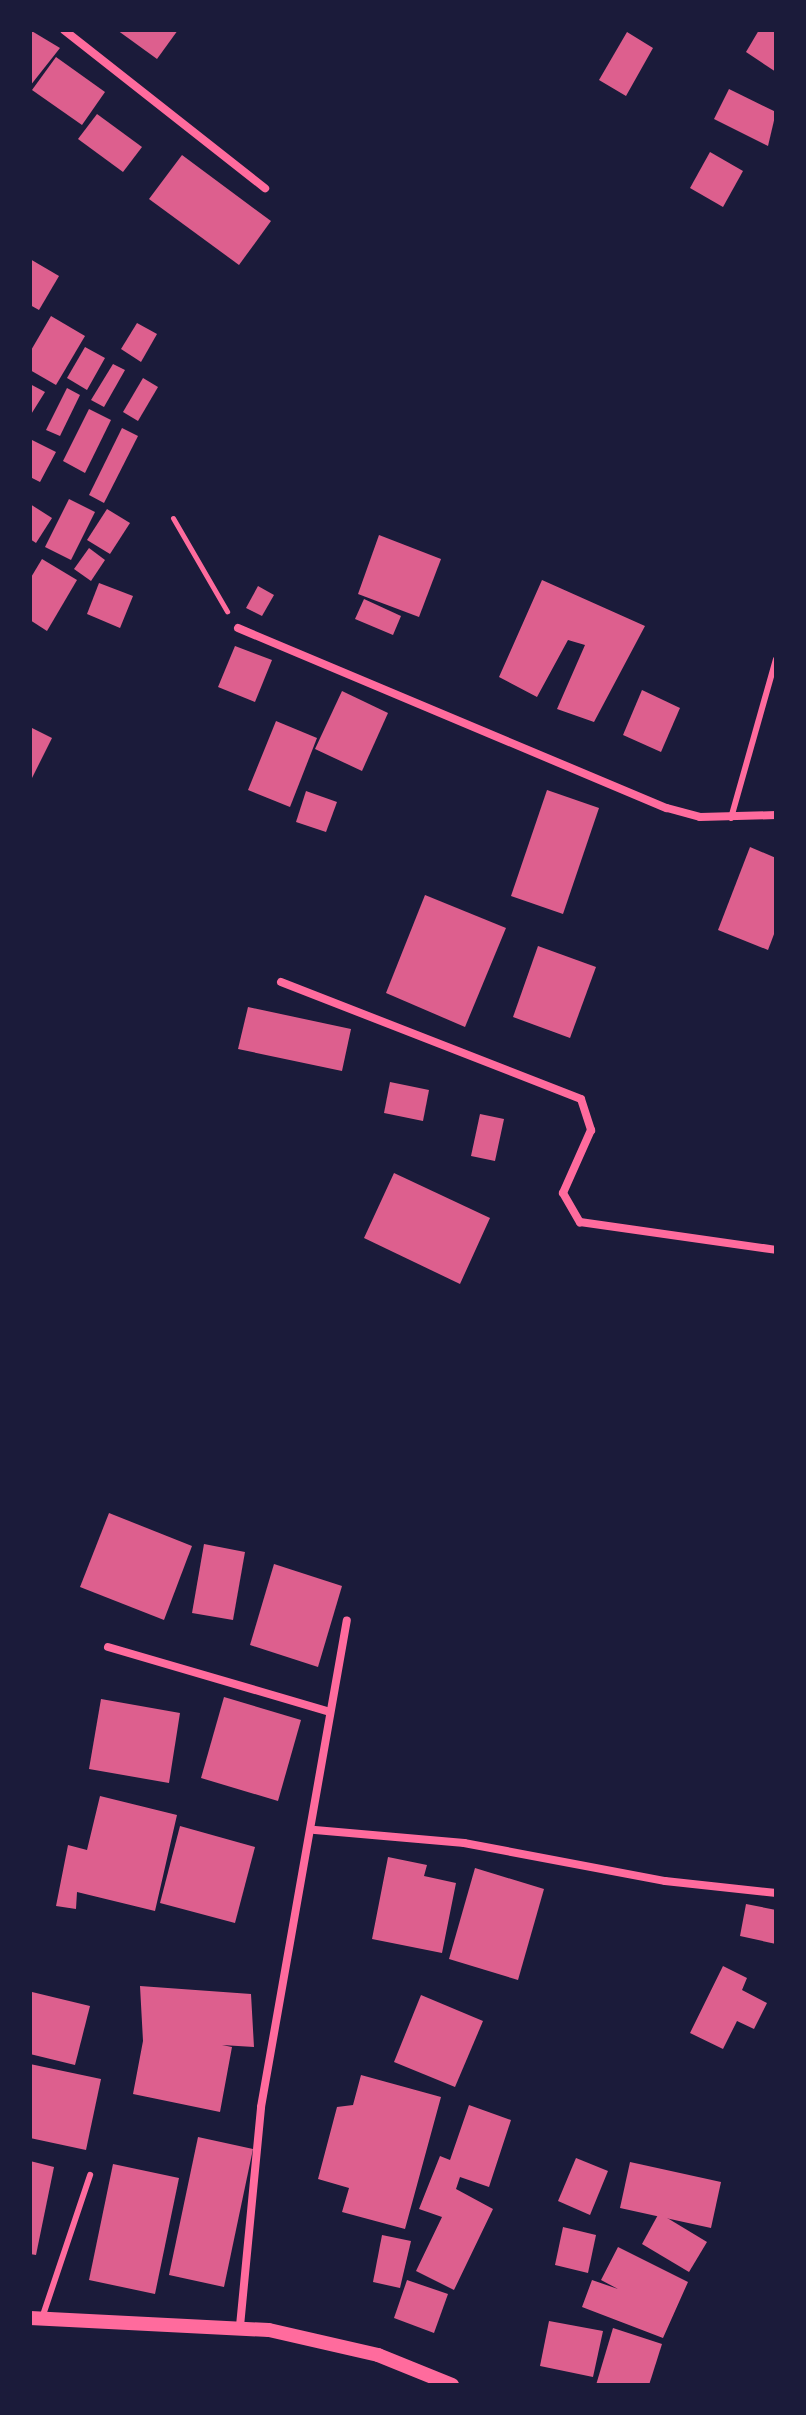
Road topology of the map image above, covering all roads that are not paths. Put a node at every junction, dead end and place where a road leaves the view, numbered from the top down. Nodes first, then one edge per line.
1 (64, 30) edge
2 (265, 188) dead end
3 (238, 628) road end
4 (776, 659) edge
5 (776, 815) edge
6 (731, 818) junction
7 (281, 982) dead end
8 (776, 1250) edge
9 (347, 1621) dead end
10 (108, 1647) dead end
11 (330, 1712) junction
12 (315, 1830) junction
13 (776, 1893) edge
14 (90, 2175) dead end
15 (36, 2318) edge
16 (240, 2326) junction
17 (452, 2385) edge

1 - 2 street
3 - 6 street
4 - 6 lane
5 - 6 street
7 - 8 street
9 - 11 street
10 - 11 street
11 - 12 street
12 - 13 street
12 - 16 street
14 - 15 lane
15 - 16 street
16 - 17 street

